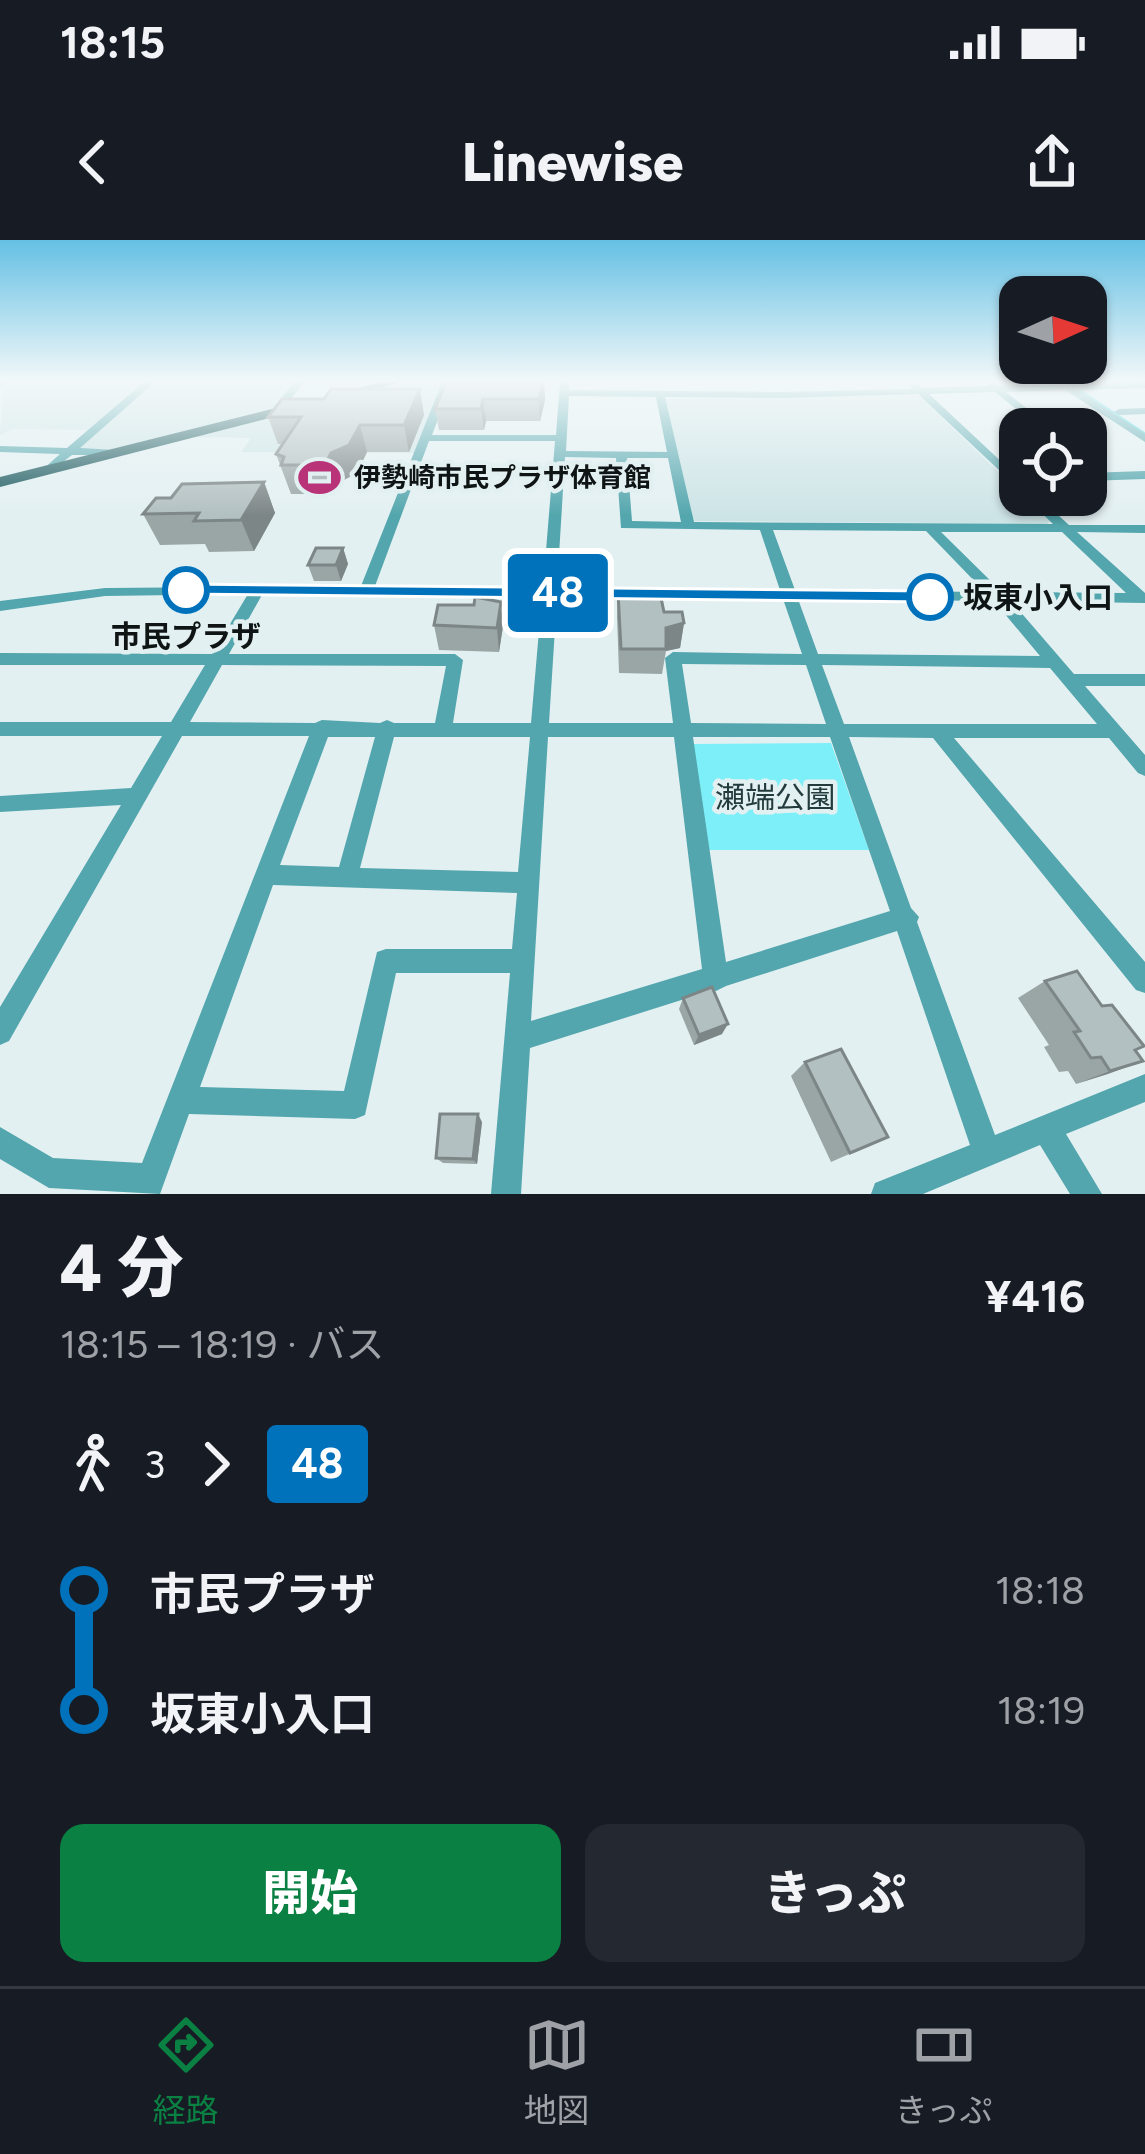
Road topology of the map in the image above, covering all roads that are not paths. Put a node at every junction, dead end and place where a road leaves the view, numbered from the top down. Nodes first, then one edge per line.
1 (96, 427) edge
2 (219, 427) edge
3 (432, 427) edge
4 (562, 427) edge
5 (667, 427) edge
6 (958, 427) edge
7 (428, 438) junction
8 (561, 438) junction
9 (0, 449) edge
10 (68, 450) junction
11 (116, 452) junction
12 (560, 454) junction
13 (621, 455) junction
14 (673, 455) junction
15 (999, 464) edge
16 (47, 470) junction
17 (1145, 475) edge
18 (1108, 476) edge
19 (0, 482) edge
20 (1051, 516) edge
21 (688, 526) junction
22 (765, 527) junction
23 (929, 527) junction
24 (1064, 528) junction
25 (1145, 529) edge
26 (258, 589) junction
27 (366, 591) junction
28 (550, 592) junction
29 (789, 595) junction
30 (999, 597) junction
31 (1143, 600) edge
32 (0, 606) edge
33 (0, 659) edge
34 (216, 660) junction
35 (812, 660) junction
36 (1055, 662) junction
37 (1071, 680) junction
38 (1145, 680) edge
39 (176, 726) junction
40 (322, 727) junction
41 (386, 728) junction
42 (443, 728) junction
43 (539, 728) junction
44 (679, 728) junction
45 (8, 729) edge
46 (836, 729) junction
47 (937, 730) junction
48 (1115, 731) junction
49 (0, 748) edge
50 (1145, 768) edge
51 (136, 796) junction
52 (0, 804) edge
53 (266, 875) junction
54 (346, 877) junction
55 (528, 883) junction
56 (907, 917) junction
57 (522, 961) junction
58 (716, 980) junction
59 (1145, 981) edge
60 (0, 1032) edge
61 (517, 1039) junction
62 (1145, 1088) edge
63 (181, 1100) junction
64 (1046, 1129) junction
65 (0, 1142) edge
66 (987, 1153) junction
67 (148, 1186) edge
68 (506, 1194) edge
69 (886, 1194) edge
70 (1087, 1194) edge

1 - 10 street
2 - 11 main road
3 - 7 street
4 - 8 street
5 - 14 street
6 - 15 street
7 - 8 street
7 - 27 street
8 - 12 street
9 - 10 street
10 - 11 street
10 - 16 street
11 - 16 main road
12 - 13 street
12 - 28 street
13 - 14 street
13 - 21 street
14 - 21 street
16 - 19 main road
17 - 18 street
20 - 24 street
21 - 22 street
22 - 23 street
22 - 29 street
23 - 24 street
23 - 30 street
24 - 25 street
24 - 31 street
26 - 27 street
26 - 32 street
26 - 34 street
27 - 28 street
28 - 29 street
28 - 43 street
29 - 30 street
29 - 35 street
30 - 31 street
30 - 36 street
33 - 34 street
34 - 39 street
34 - 42 street
35 - 36 street
35 - 44 street
35 - 46 street
36 - 37 street
37 - 38 street
37 - 48 street
39 - 40 street
39 - 45 street
39 - 51 street
40 - 41 street
40 - 53 street
41 - 42 street
41 - 54 street
42 - 43 street
43 - 44 street
43 - 55 street
44 - 46 street
44 - 58 street
45 - 49 street
46 - 47 street
46 - 56 street
47 - 48 street
47 - 59 street
48 - 50 street
51 - 52 street
51 - 60 street
53 - 54 street
53 - 63 street
54 - 55 street
55 - 57 street
56 - 58 street
56 - 66 street
57 - 61 street
57 - 63 street
58 - 61 street
61 - 68 street
62 - 64 street
63 - 67 street
64 - 66 street
64 - 70 street
65 - 67 street
66 - 69 street

